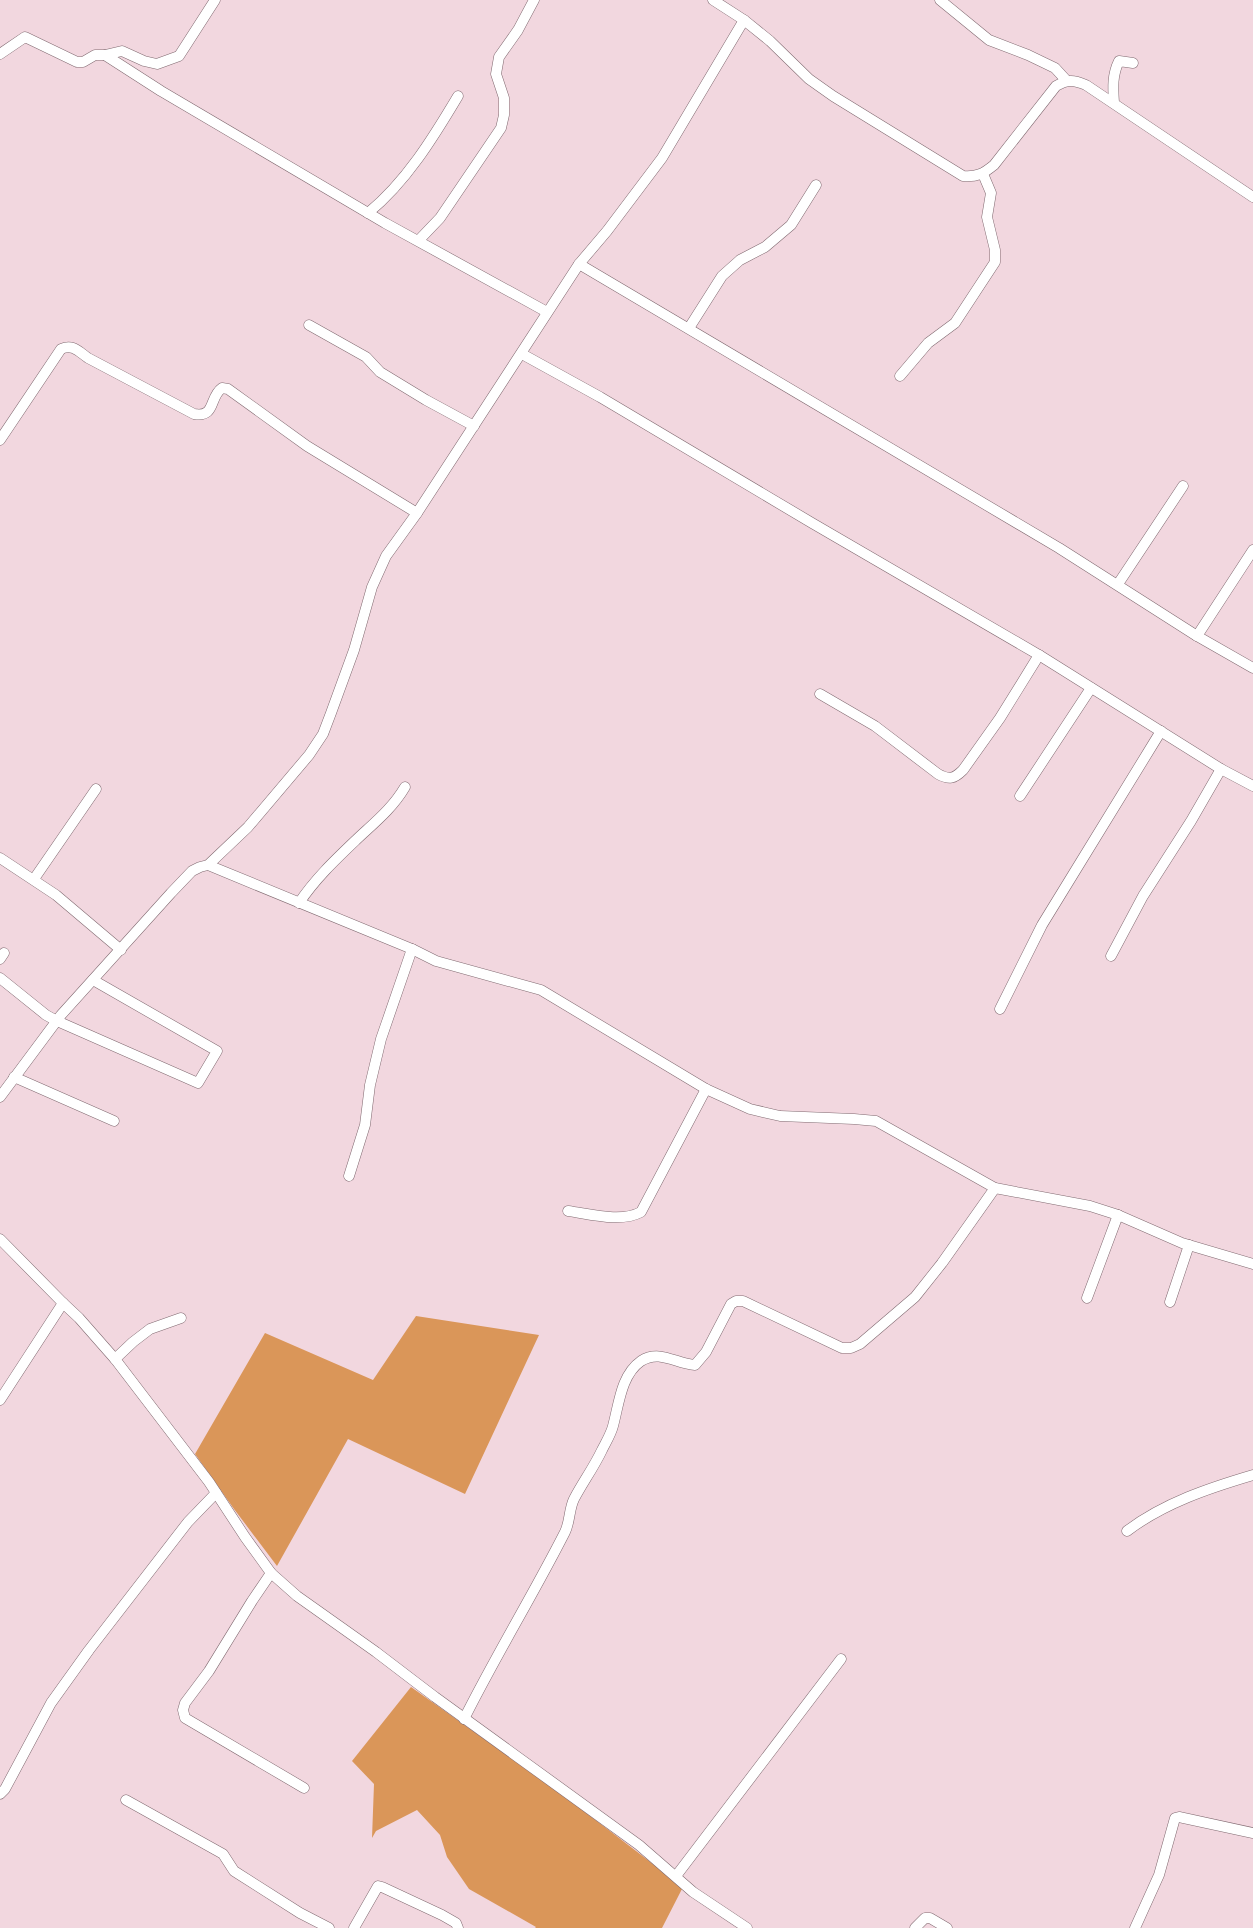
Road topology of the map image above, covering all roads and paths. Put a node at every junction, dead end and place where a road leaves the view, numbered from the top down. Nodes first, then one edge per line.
1 (215, 0) edge
2 (534, 0) edge
3 (713, 0) edge
4 (940, 0) edge
5 (744, 20) junction
6 (0, 54) edge
7 (105, 55) junction
8 (1133, 63) dead end
9 (1066, 80) junction
10 (458, 96) dead end
11 (1114, 104) junction
12 (983, 174) junction
13 (816, 185) dead end
14 (1253, 196) edge
15 (368, 213) junction
16 (419, 240) junction
17 (579, 264) junction
18 (548, 312) junction
19 (309, 325) dead end
20 (689, 328) junction
21 (522, 354) junction
22 (900, 376) dead end
23 (474, 426) junction
24 (0, 440) edge
25 (1183, 486) dead end
26 (417, 513) junction
27 (1253, 550) edge
28 (1118, 584) junction
29 (1197, 636) junction
30 (1039, 655) junction
31 (1253, 668) edge
32 (1091, 688) junction
33 (820, 694) dead end
34 (1161, 732) junction
35 (1221, 769) junction
36 (1253, 786) edge
37 (405, 787) dead end
38 (96, 789) dead end
39 (1020, 796) dead end
40 (0, 858) edge
41 (208, 865) junction
42 (34, 879) junction
43 (299, 903) junction
44 (412, 949) junction
45 (121, 950) junction
46 (1111, 956) dead end
47 (0, 978) edge
48 (93, 980) junction
49 (1000, 1009) dead end
50 (57, 1021) junction
51 (14, 1077) junction
52 (706, 1089) junction
53 (0, 1097) edge
54 (114, 1121) dead end
55 (349, 1176) dead end
56 (995, 1188) junction
57 (568, 1211) dead end
58 (1118, 1215) junction
59 (0, 1239) edge
60 (1189, 1245) junction
61 (1253, 1264) edge
62 (1087, 1298) dead end
63 (1170, 1302) dead end
64 (63, 1303) junction
65 (181, 1318) dead end
66 (115, 1359) junction
67 (0, 1400) edge
68 (1253, 1475) edge
69 (216, 1493) junction
70 (1128, 1531) dead end
71 (271, 1573) junction
72 (841, 1659) dead end
73 (464, 1718) junction
74 (304, 1788) dead end
75 (0, 1794) edge
76 (126, 1800) dead end
77 (1253, 1833) edge
78 (676, 1876) junction
79 (329, 1928) edge
80 (354, 1928) edge
81 (458, 1928) edge
82 (747, 1928) edge
83 (914, 1928) edge
84 (947, 1928) edge
85 (1135, 1928) edge

1 - 7 street
2 - 16 street
3 - 5 street
4 - 9 street
5 - 12 street
5 - 17 street
6 - 7 street
7 - 15 street
8 - 11 street
9 - 11 street
9 - 12 street
10 - 15 street
11 - 14 street
12 - 22 street
13 - 20 street
15 - 16 street
16 - 18 street
17 - 18 street
17 - 20 street
18 - 21 street
19 - 23 street
20 - 28 street
21 - 23 street
21 - 30 street
23 - 26 street
24 - 26 street
25 - 28 street
26 - 41 street
27 - 29 street
28 - 29 street
29 - 31 street
30 - 32 street
30 - 33 street
32 - 34 street
32 - 39 street
34 - 35 street
34 - 49 street
35 - 36 street
35 - 46 street
37 - 43 street
38 - 42 street
40 - 42 street
41 - 43 street
41 - 45 street
42 - 45 street
43 - 44 street
44 - 52 street
44 - 55 street
45 - 48 street
47 - 50 street
48 - 50 street
48 - 50 street
50 - 51 street
51 - 53 street
51 - 54 street
52 - 56 street
52 - 57 street
56 - 58 street
56 - 73 street
58 - 60 street
58 - 62 street
59 - 64 street
60 - 61 street
60 - 63 street
64 - 66 street
64 - 67 street
65 - 66 street
66 - 69 street
68 - 70 street
69 - 71 street
69 - 75 street
71 - 73 street
71 - 74 street
72 - 78 street
73 - 78 street
76 - 79 street
77 - 85 street
78 - 82 street
80 - 81 street
83 - 84 street

